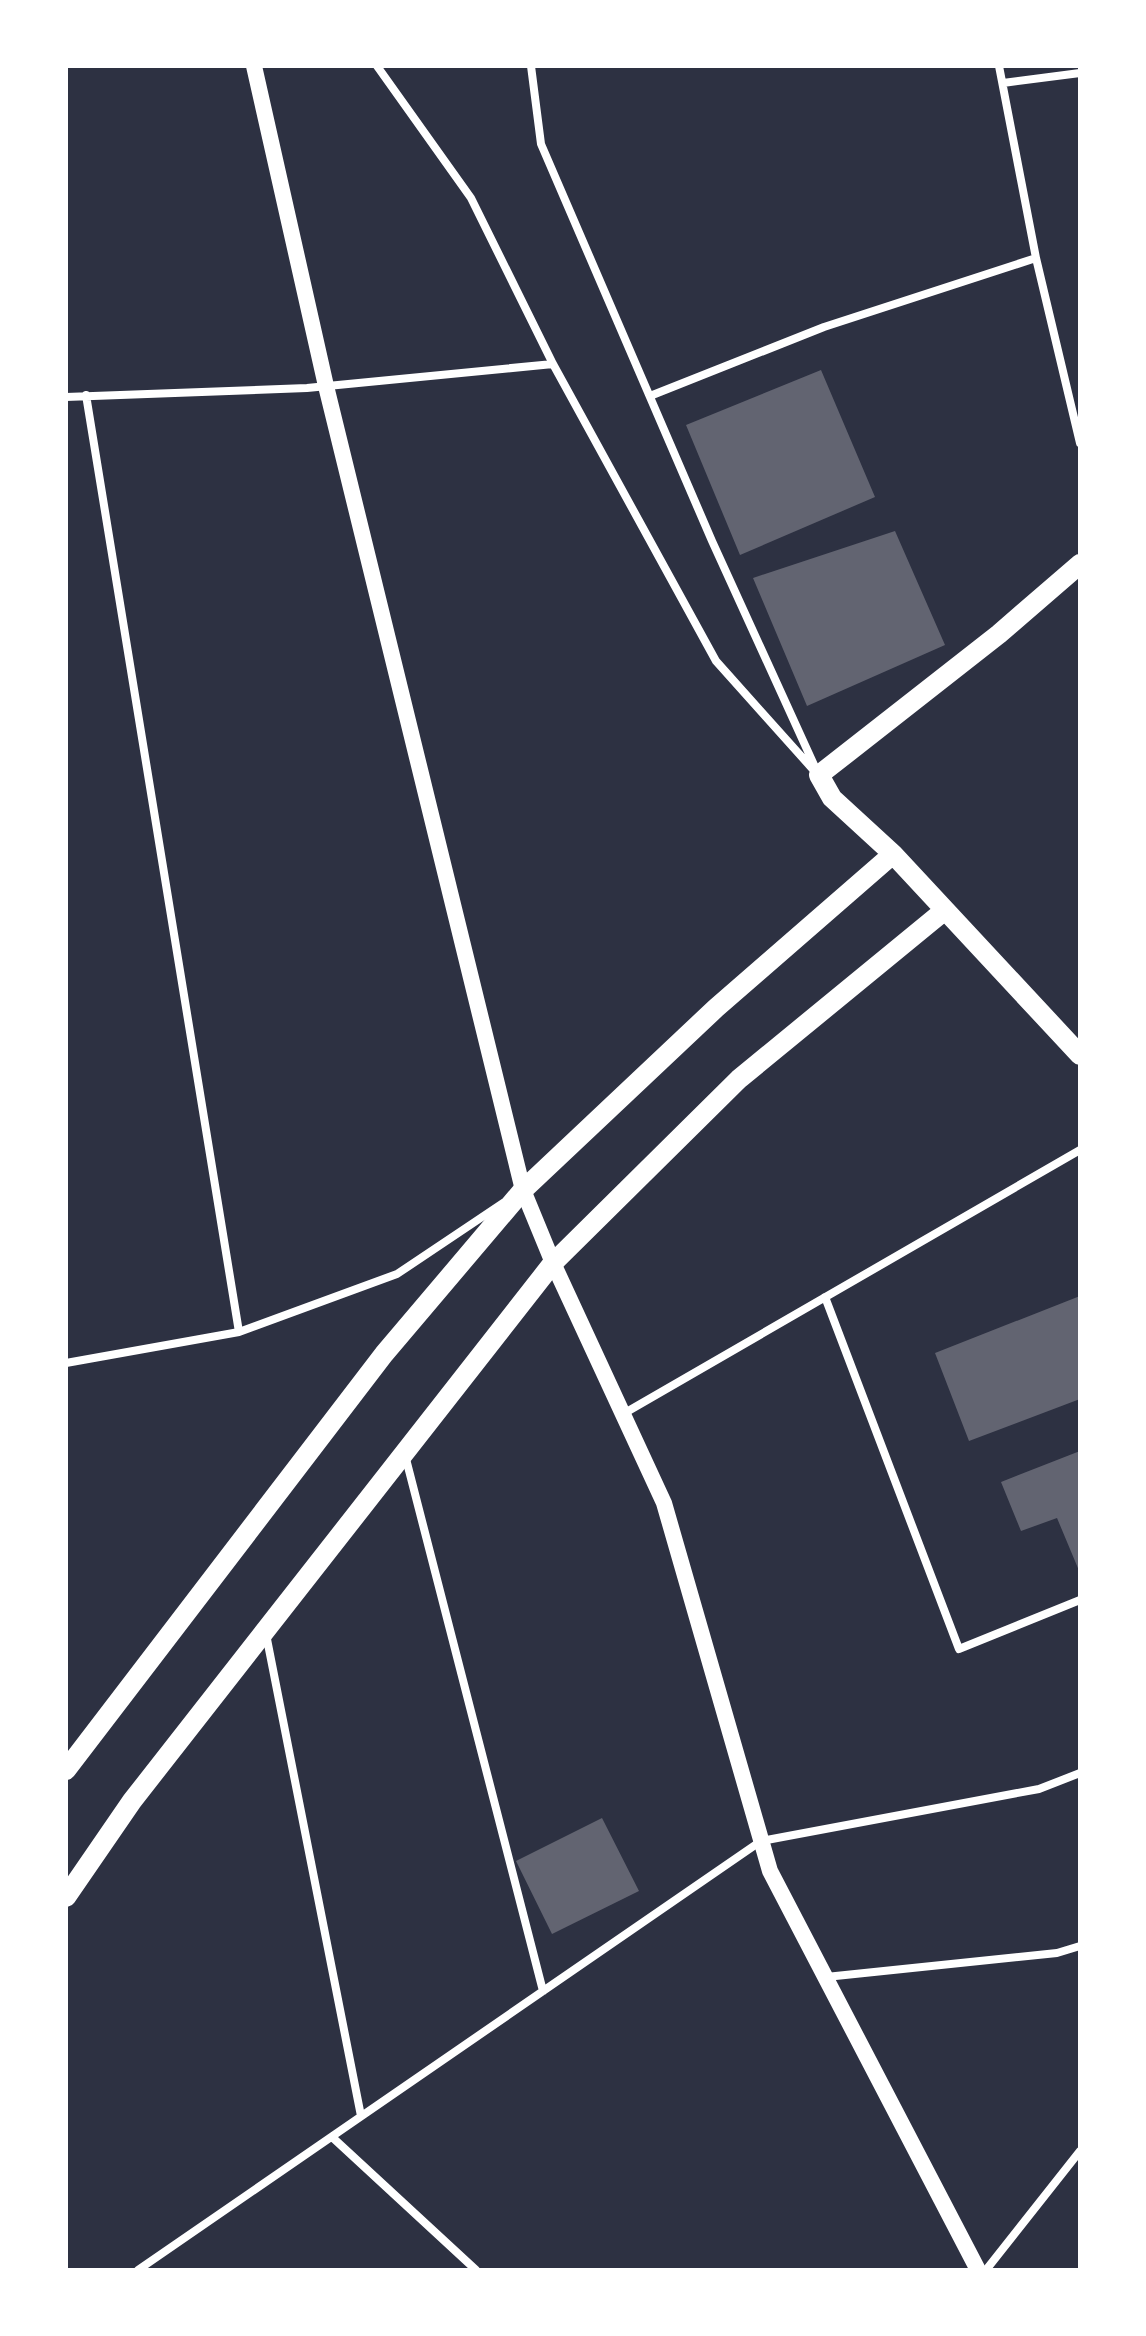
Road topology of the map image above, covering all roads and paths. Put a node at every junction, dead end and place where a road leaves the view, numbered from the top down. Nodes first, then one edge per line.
1 (254, 66) edge
2 (377, 66) edge
3 (531, 66) edge
4 (999, 66) edge
5 (1080, 73) edge
6 (1003, 83) junction
7 (1036, 258) junction
8 (553, 364) junction
9 (326, 386) junction
10 (86, 395) junction
11 (650, 396) junction
12 (66, 397) edge
13 (1080, 443) edge
14 (1080, 564) edge
15 (819, 775) junction
16 (893, 854) junction
17 (945, 910) junction
18 (1080, 1055) edge
19 (1080, 1150) edge
20 (523, 1190) junction
21 (553, 1263) junction
22 (825, 1297) junction
23 (239, 1332) junction
24 (66, 1363) edge
25 (623, 1414) junction
26 (404, 1454) junction
27 (1080, 1600) edge
28 (265, 1632) junction
29 (66, 1770) edge
30 (1080, 1773) edge
31 (761, 1841) junction
32 (66, 1897) edge
33 (1080, 1946) edge
34 (825, 1977) junction
35 (543, 1991) junction
36 (361, 2116) junction
37 (332, 2137) junction
38 (1080, 2151) edge
39 (138, 2270) edge
40 (476, 2270) edge
41 (978, 2270) edge
42 (986, 2270) edge

1 - 9 main road
2 - 8 street
3 - 11 street
4 - 6 street
5 - 6 street
6 - 7 street
7 - 11 street
7 - 13 street
8 - 9 street
8 - 15 street
9 - 10 street
9 - 20 main road
10 - 12 street
10 - 23 street
11 - 15 street
14 - 15 main road
15 - 16 main road
16 - 17 main road
16 - 20 main road
17 - 18 main road
17 - 21 main road
19 - 22 street
20 - 21 main road
20 - 23 street
20 - 29 main road
21 - 25 main road
21 - 26 main road
22 - 25 street
22 - 27 street
23 - 24 street
25 - 31 main road
26 - 28 main road
26 - 35 street
28 - 32 main road
28 - 36 street
30 - 31 street
31 - 34 main road
31 - 35 street
33 - 34 street
34 - 41 main road
35 - 36 street
36 - 37 street
37 - 39 street
37 - 40 street
38 - 42 street

